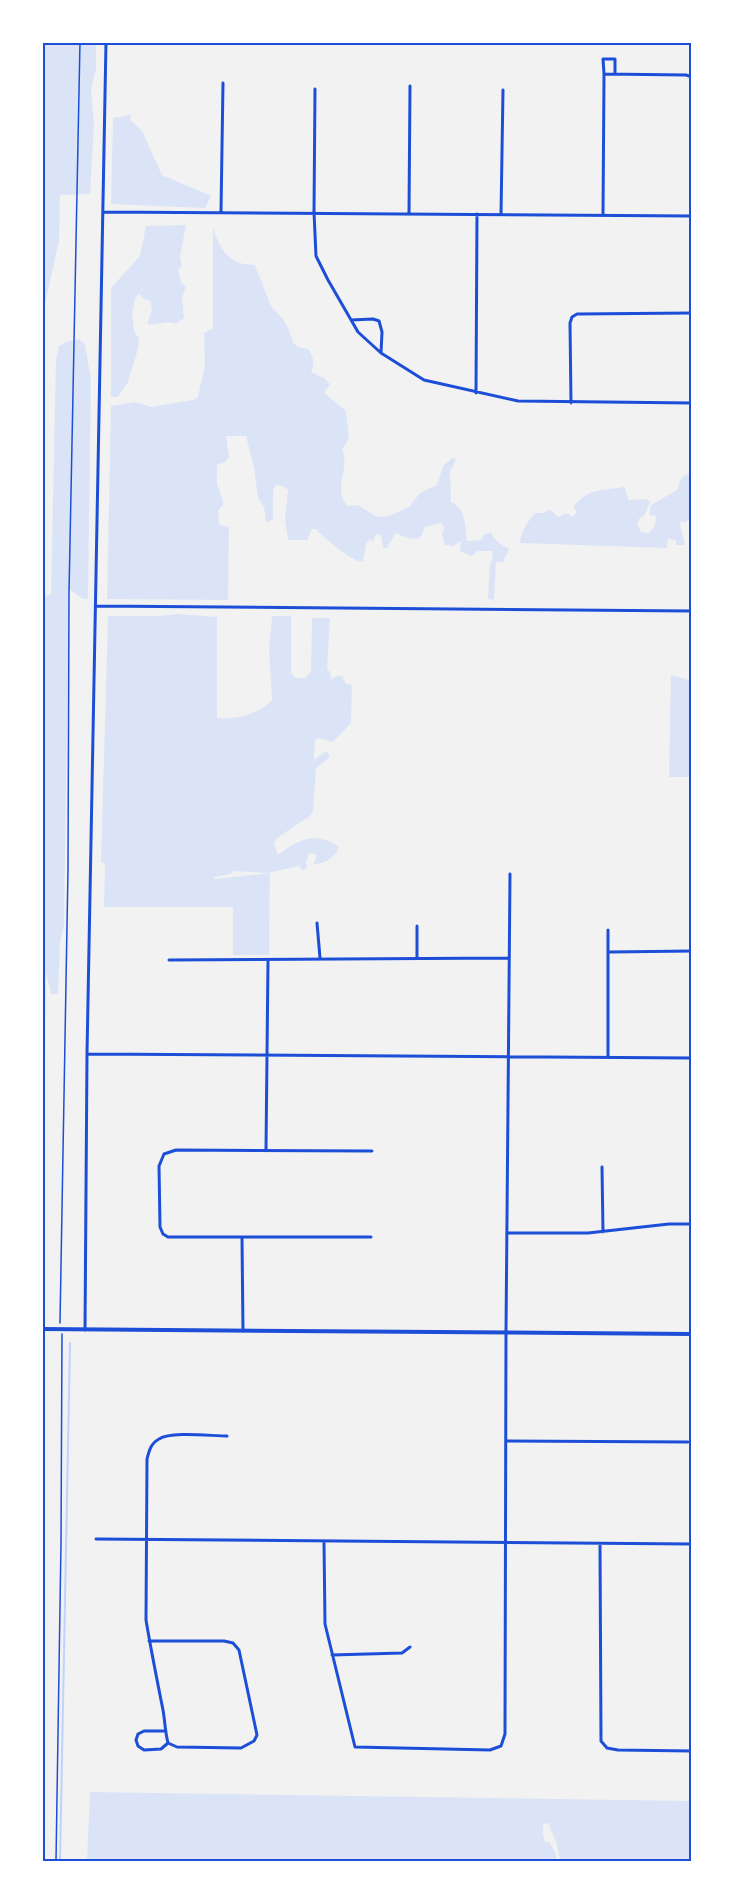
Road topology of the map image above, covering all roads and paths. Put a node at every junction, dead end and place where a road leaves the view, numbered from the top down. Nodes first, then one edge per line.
1 (80, 42) edge
2 (106, 42) edge
3 (604, 74) junction
4 (615, 74) junction
5 (692, 77) edge
6 (223, 83) dead end
7 (410, 86) dead end
8 (315, 89) dead end
9 (503, 90) dead end
10 (103, 212) junction
11 (221, 212) junction
12 (314, 212) junction
13 (409, 213) junction
14 (477, 214) junction
15 (501, 214) junction
16 (603, 215) junction
17 (692, 216) edge
18 (692, 314) edge
19 (351, 320) junction
20 (381, 353) junction
21 (476, 393) junction
22 (571, 403) junction
23 (692, 404) edge
24 (96, 606) junction
25 (692, 610) edge
26 (510, 874) dead end
27 (317, 923) dead end
28 (417, 926) dead end
29 (608, 930) dead end
30 (692, 951) edge
31 (610, 952) junction
32 (320, 958) junction
33 (417, 958) junction
34 (509, 958) junction
35 (267, 959) junction
36 (169, 960) dead end
37 (87, 1054) junction
38 (267, 1055) junction
39 (509, 1057) junction
40 (608, 1057) junction
41 (692, 1058) edge
42 (266, 1150) junction
43 (372, 1151) dead end
44 (602, 1167) dead end
45 (692, 1224) edge
46 (603, 1232) junction
47 (508, 1233) junction
48 (242, 1237) junction
49 (371, 1237) dead end
50 (42, 1329) edge
51 (61, 1330) junction
52 (85, 1330) junction
53 (243, 1331) junction
54 (506, 1332) junction
55 (692, 1334) edge
56 (227, 1437) dead end
57 (506, 1441) junction
58 (687, 1442) dead end
59 (96, 1539) dead end
60 (146, 1539) junction
61 (324, 1542) junction
62 (506, 1542) junction
63 (600, 1543) junction
64 (692, 1544) edge
65 (149, 1641) junction
66 (410, 1647) dead end
67 (332, 1655) junction
68 (164, 1731) junction
69 (168, 1743) junction
70 (692, 1751) edge
71 (56, 1861) edge

1 - 51 path
2 - 10 street
3 - 4 street
3 - 4 street
3 - 16 street
4 - 5 street
6 - 11 street
7 - 13 street
8 - 12 street
9 - 15 street
10 - 11 street
10 - 24 street
11 - 12 street
12 - 13 street
12 - 19 street
13 - 14 street
14 - 15 street
14 - 21 street
15 - 16 street
16 - 17 street
18 - 22 street
19 - 20 street
19 - 20 street
20 - 21 street
21 - 22 street
22 - 23 street
24 - 25 street
24 - 37 street
26 - 34 street
27 - 32 street
28 - 33 street
29 - 31 street
30 - 31 street
31 - 40 street
32 - 33 street
32 - 35 street
33 - 34 street
34 - 39 street
35 - 36 street
35 - 38 street
37 - 38 street
37 - 52 street
38 - 39 street
38 - 42 street
39 - 40 street
39 - 47 street
40 - 41 street
42 - 43 street
42 - 48 street
44 - 46 street
45 - 46 street
46 - 47 street
47 - 54 street
48 - 49 street
48 - 53 street
50 - 51 street
51 - 52 street
51 - 71 path
52 - 53 street
53 - 54 street
54 - 55 street
54 - 57 street
56 - 60 street
57 - 58 street
57 - 62 street
59 - 60 street
60 - 61 street
60 - 65 street
61 - 62 street
61 - 67 street
62 - 63 street
62 - 67 street
63 - 64 street
63 - 70 street
65 - 68 street
65 - 69 street
66 - 67 street
68 - 69 street
68 - 69 street

